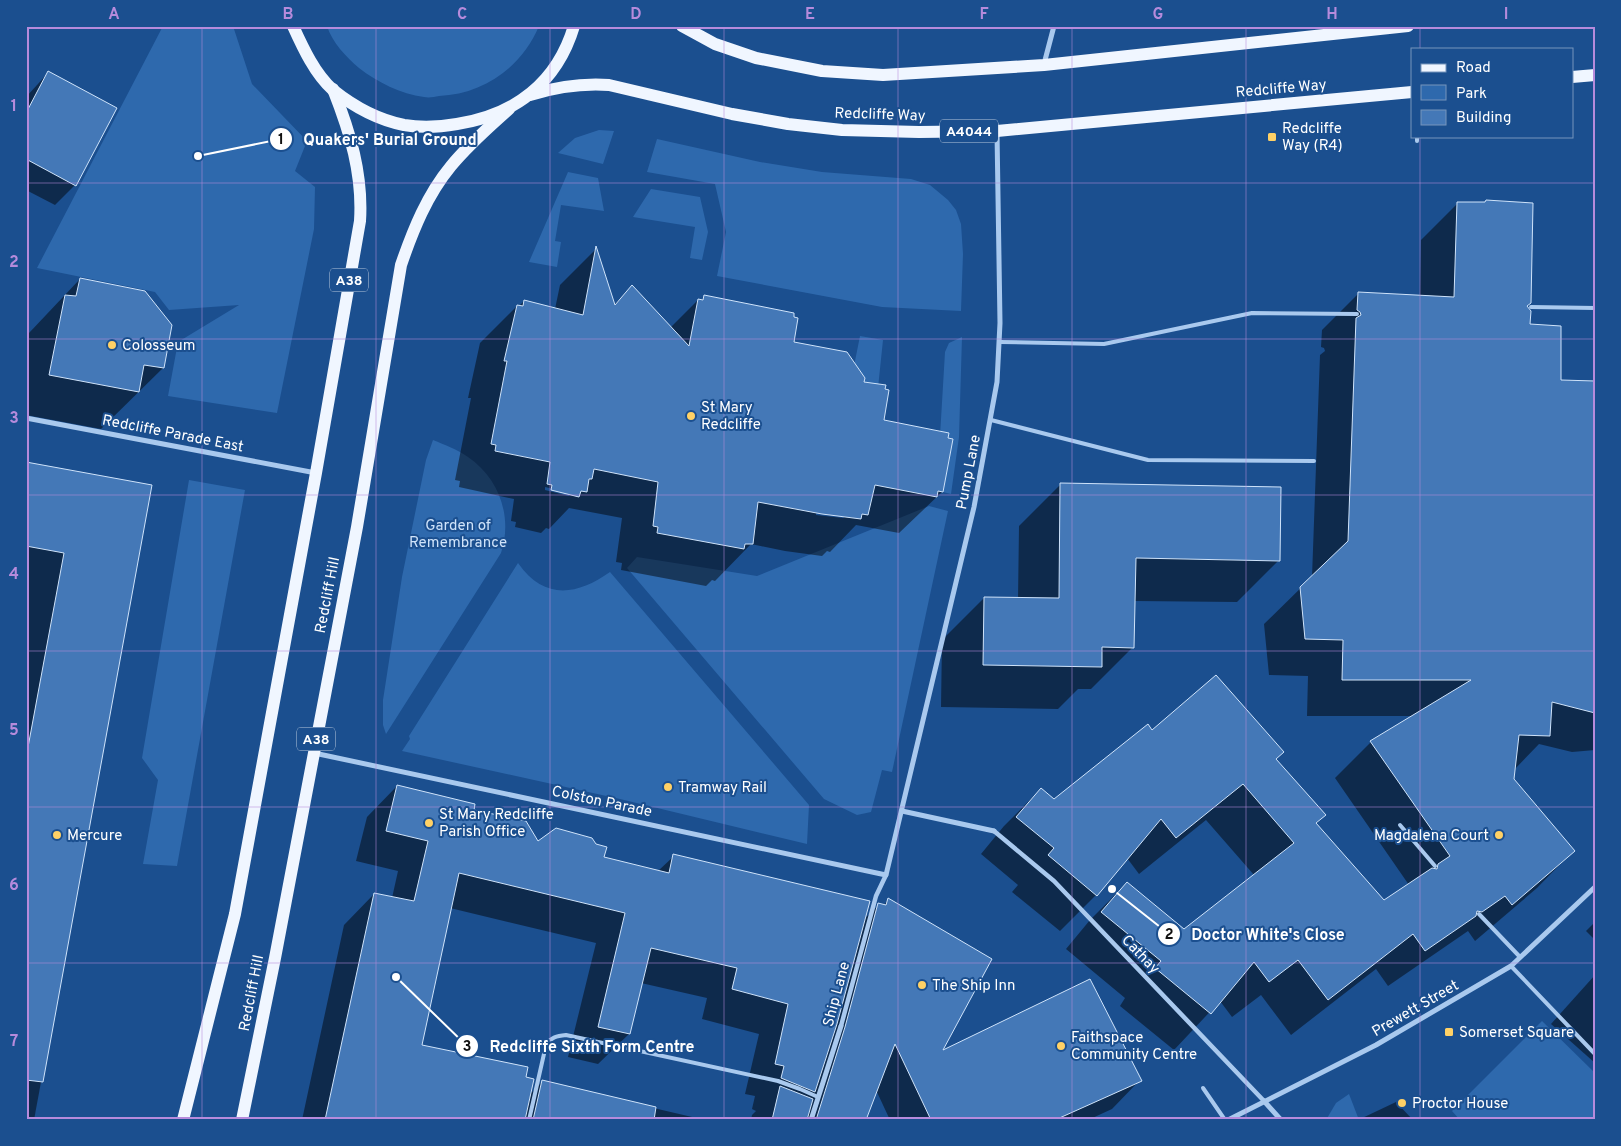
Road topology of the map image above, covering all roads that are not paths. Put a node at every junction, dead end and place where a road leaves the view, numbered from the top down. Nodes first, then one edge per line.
1 (293, 26) edge
2 (574, 26) edge
3 (682, 26) edge
4 (1054, 26) edge
5 (1408, 26) edge
6 (1044, 65) junction
7 (1595, 75) edge
8 (1574, 77) edge
9 (333, 89) junction
10 (1411, 92) edge
11 (530, 95) junction
12 (509, 109) junction
13 (997, 131) junction
14 (1531, 307) dead end
15 (1595, 308) edge
16 (1356, 314) dead end
17 (1000, 342) junction
18 (26, 418) edge
19 (991, 420) junction
20 (1314, 461) dead end
21 (316, 473) junction
22 (313, 753) junction
23 (902, 811) junction
24 (1400, 825) dead end
25 (994, 831) joint
26 (1435, 866) dead end
27 (886, 875) junction
28 (1595, 887) edge
29 (1479, 914) dead end
30 (1520, 957) junction
31 (1511, 966) junction
32 (841, 1026) joint
33 (1595, 1054) edge
34 (1203, 1088) dead end
35 (818, 1097) junction
36 (1264, 1102) junction
37 (183, 1120) edge
38 (242, 1120) edge
39 (529, 1120) edge
40 (811, 1120) edge
41 (1227, 1120) edge
42 (1281, 1120) edge

1 - 9 main road, A38
2 - 11 main road, A38
3 - 6 main road
4 - 6 street
5 - 6 main road
7 - 8 main road
9 - 12 main road, A38
9 - 21 main road, A38
10 - 13 main road, Redcliffe Way / A4044
11 - 12 main road, A38
11 - 13 main road, Redcliffe Way / A4044
12 - 22 main road, Redcliff Hill / A38
13 - 17 street, Pump Lane
14 - 15 lane
16 - 17 lane
17 - 19 street, Pump Lane
18 - 21 street, Redcliffe Parade East
19 - 20 lane
19 - 23 street, Pump Lane
21 - 37 main road, A38
22 - 27 street, Colston Parade
22 - 38 main road, Redcliff Hill / A38
23 - 25 street
23 - 27 street, Pump Lane
24 - 26 lane
25 - 36 street, Cathay
27 - 32 street, Ship Lane
28 - 30 street, Prewett Street
29 - 30 lane
30 - 31 street, Prewett Street
31 - 33 lane
31 - 36 street, Prewett Street
32 - 35 street, Ship Lane
34 - 41 lane
35 - 39 lane
35 - 40 street, Ship Lane
36 - 41 street, Prewett Street
36 - 42 street

